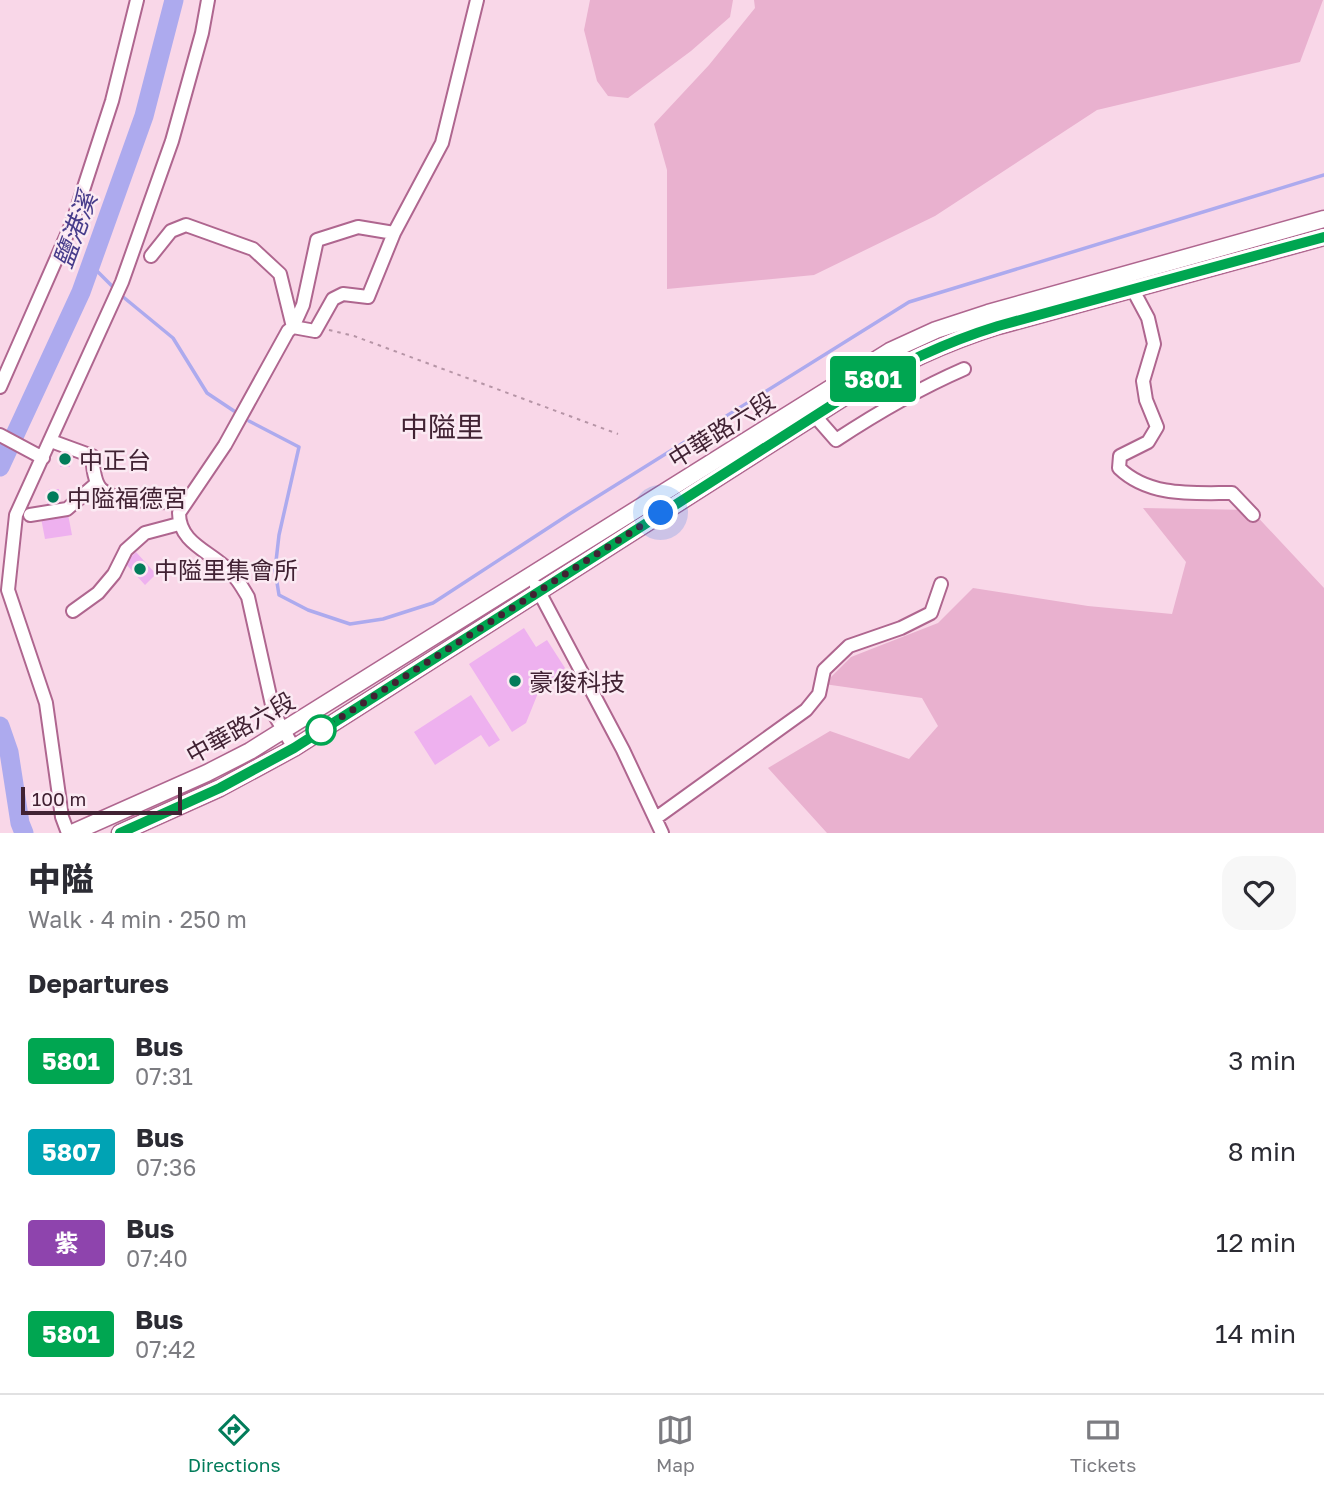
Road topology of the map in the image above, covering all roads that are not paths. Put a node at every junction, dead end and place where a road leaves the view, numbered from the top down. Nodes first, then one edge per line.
1 (137, 0) edge
2 (208, 0) edge
3 (477, 0) edge
4 (1324, 219) edge
5 (1285, 229) junction
6 (394, 233) junction
7 (1323, 241) edge
8 (1289, 246) junction
9 (151, 256) dead end
10 (1133, 290) junction
11 (293, 327) junction
12 (964, 369) dead end
13 (0, 387) edge
14 (815, 416) junction
15 (0, 435) edge
16 (51, 441) junction
17 (43, 458) junction
18 (97, 483) junction
19 (185, 502) junction
20 (30, 515) dead end
21 (1253, 515) dead end
22 (179, 524) junction
23 (535, 583) junction
24 (941, 584) dead end
25 (73, 611) dead end
26 (282, 731) junction
27 (294, 748) junction
28 (656, 818) junction
29 (70, 833) edge
30 (120, 833) edge
31 (662, 833) edge

1 - 13 street
2 - 16 street
3 - 6 street
4 - 5 main road, 中華路六段
5 - 8 main road
5 - 23 main road, 中華路六段
6 - 11 street
6 - 11 street
7 - 8 main road, 中華路六段
8 - 10 main road, 中華路六段
9 - 11 street
10 - 14 main road, 中華路六段
10 - 21 street
11 - 19 street
12 - 14 street
14 - 23 main road, 中華路六段
15 - 17 street
16 - 17 street
16 - 18 street
17 - 29 street
18 - 19 street
18 - 20 street
19 - 22 street
22 - 25 street
22 - 26 street
23 - 26 main road, 中華路六段
23 - 27 main road, 中華路六段
23 - 28 street
24 - 28 street
26 - 27 street
26 - 29 main road, 中華路六段
27 - 30 main road, 中華路六段
28 - 31 street

